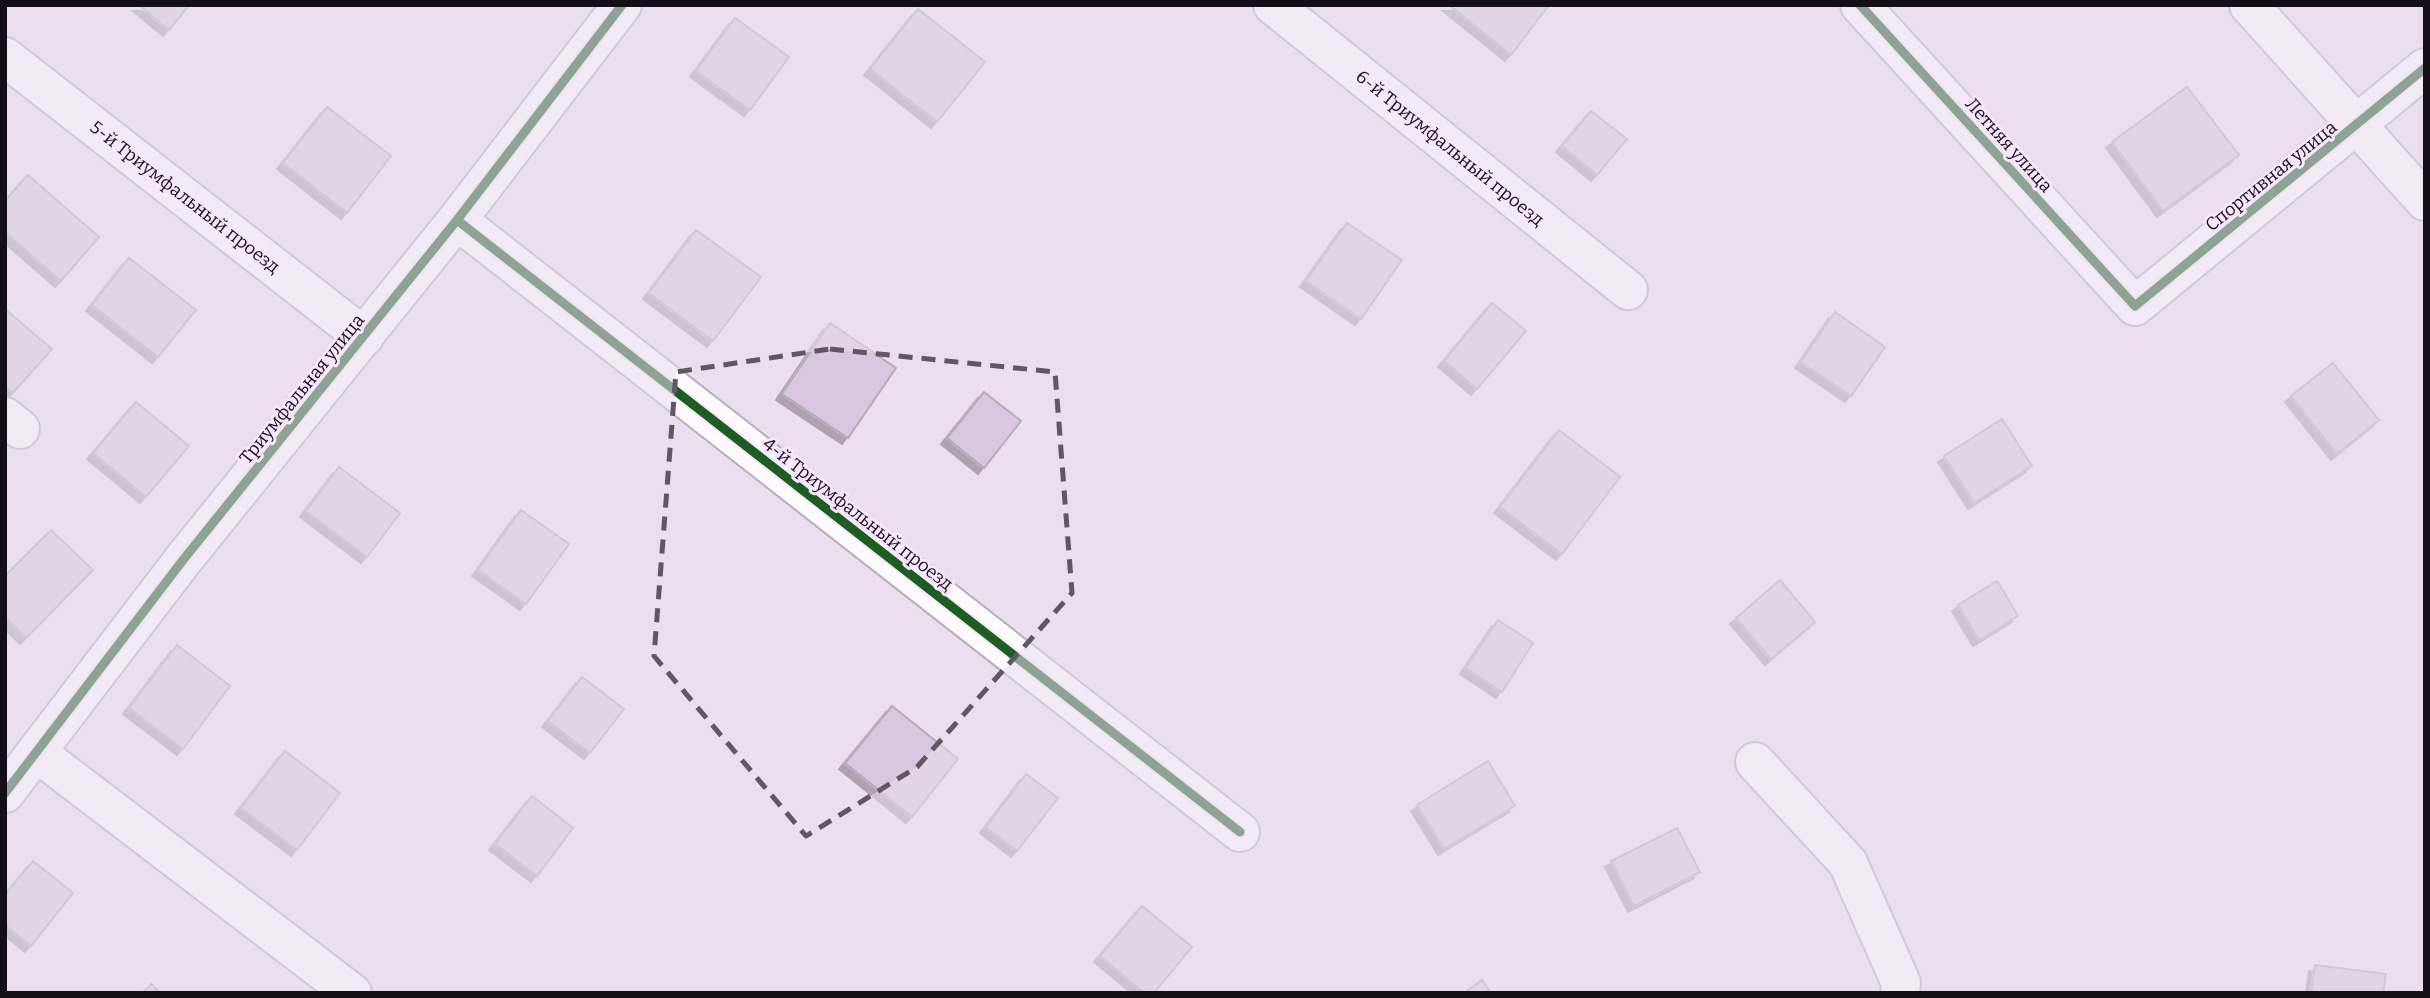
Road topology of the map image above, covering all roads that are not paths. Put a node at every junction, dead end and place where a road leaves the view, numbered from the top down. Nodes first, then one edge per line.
1 (622, 5) edge
2 (1273, 5) edge
3 (1860, 5) edge
4 (2249, 5) edge
5 (5, 57) edge
6 (2425, 68) edge
7 (2356, 127) junction
8 (2425, 201) edge
9 (457, 220) junction
10 (1628, 290) dead end
11 (2135, 306) joint
12 (364, 337) junction
13 (36, 752) junction
14 (1755, 762) dead end
15 (5, 793) edge
16 (1240, 832) dead end
17 (352, 993) edge
18 (1900, 993) edge

1 - 9 street, Триумфальная улица
2 - 10 street, 6-й Триумфальный проезд
3 - 11 street, Летняя улица
4 - 7 street
5 - 12 street, 5-й Триумфальный проезд
6 - 7 street, Спортивная улица
7 - 8 street
7 - 11 street, Спортивная улица
9 - 12 street, Триумфальная улица
9 - 16 street, 4-й Триумфальный проезд
12 - 13 street, Триумфальная улица
13 - 15 street, Триумфальная улица
13 - 17 street
14 - 18 street

